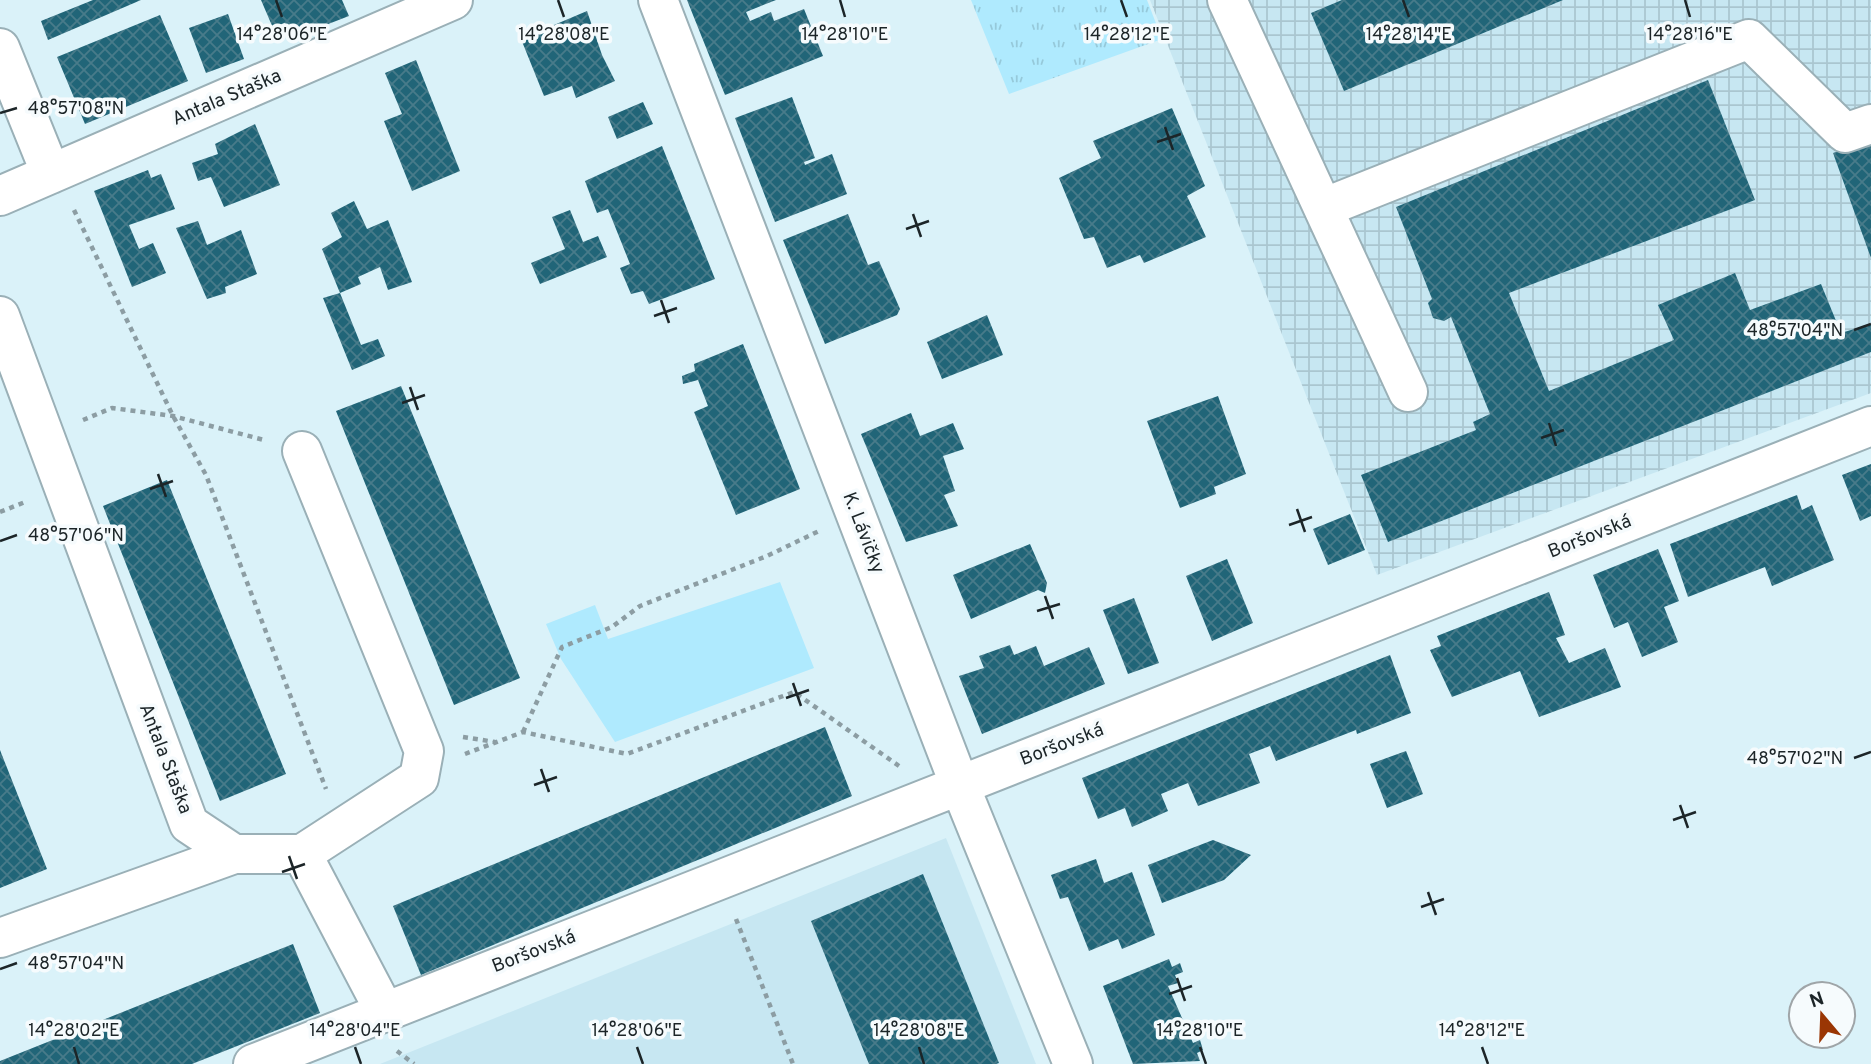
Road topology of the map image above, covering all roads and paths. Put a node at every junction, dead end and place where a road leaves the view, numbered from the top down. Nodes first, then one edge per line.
1 (453, 0) edge
2 (658, 0) edge
3 (1231, 1) edge
4 (0, 48) edge
5 (1871, 124) edge
6 (53, 173) junction
7 (0, 195) edge
8 (1323, 208) junction
9 (0, 316) edge
10 (1408, 392) dead end
11 (173, 416) junction
12 (1871, 426) edge
13 (47, 436) junction
14 (302, 451) joint
15 (855, 514) junction
16 (523, 732) junction
17 (422, 764) junction
18 (947, 791) junction
19 (341, 829) junction
20 (233, 854) junction
21 (302, 854) junction
22 (720, 879) junction
23 (0, 938) edge
24 (384, 1010) junction
25 (253, 1064) edge
26 (793, 1064) edge
27 (1073, 1064) edge

1 - 6 street, Antala Staška
2 - 15 street, K. Lávičky
3 - 8 street
4 - 6 street
5 - 8 street
6 - 7 street, Antala Staška
6 - 11 path
8 - 10 street
9 - 13 street, Antala Staška
11 - 13 path
11 - 14 path
11 - 19 path
12 - 18 street, Boršovská
13 - 20 street, Antala Staška
14 - 17 street
15 - 16 path
15 - 18 street, K. Lávičky
16 - 17 path
16 - 18 path
17 - 19 street
18 - 22 street, Boršovská
18 - 27 street, K. Lávičky
19 - 21 street
20 - 21 street
20 - 23 street
21 - 24 street
22 - 24 street, Boršovská
22 - 26 path
24 - 25 street, Boršovská

